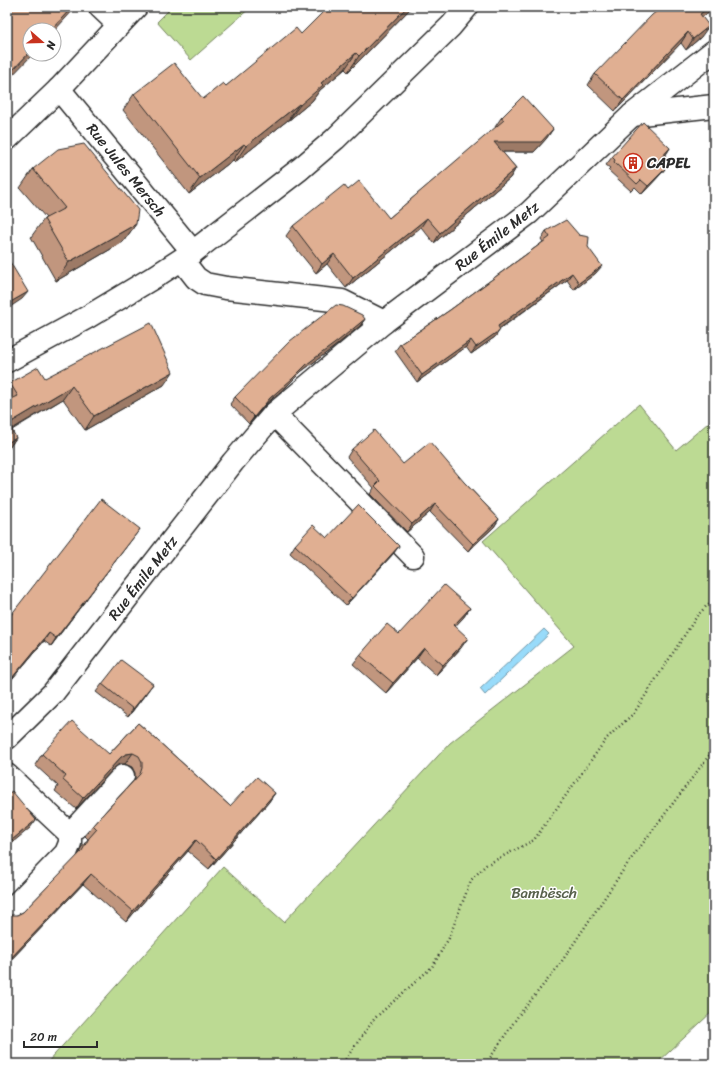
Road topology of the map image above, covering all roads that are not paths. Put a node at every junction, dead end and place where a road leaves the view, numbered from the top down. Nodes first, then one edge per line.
1 (100, 7) edge
2 (136, 7) edge
3 (467, 7) edge
4 (119, 25) junction
5 (714, 51) edge
6 (59, 88) junction
7 (714, 106) edge
8 (632, 115) junction
9 (7, 140) edge
10 (187, 256) junction
11 (384, 322) junction
12 (7, 360) edge
13 (274, 414) junction
14 (413, 556) dead end
15 (7, 738) edge
16 (7, 775) edge
17 (123, 776) dead end
18 (70, 834) junction
19 (7, 914) edge

1 - 4 street
2 - 4 street
3 - 10 street
4 - 6 street
5 - 8 street, Rue Émile Metz
6 - 9 street
6 - 10 street, Rue Jules Mersch
7 - 8 street
8 - 11 street, Rue Émile Metz
10 - 11 street, Rue Jules Mersch
10 - 12 street
11 - 13 street, Rue Émile Metz
13 - 14 street
13 - 15 street, Rue Émile Metz
16 - 18 street
17 - 18 street
18 - 19 street

